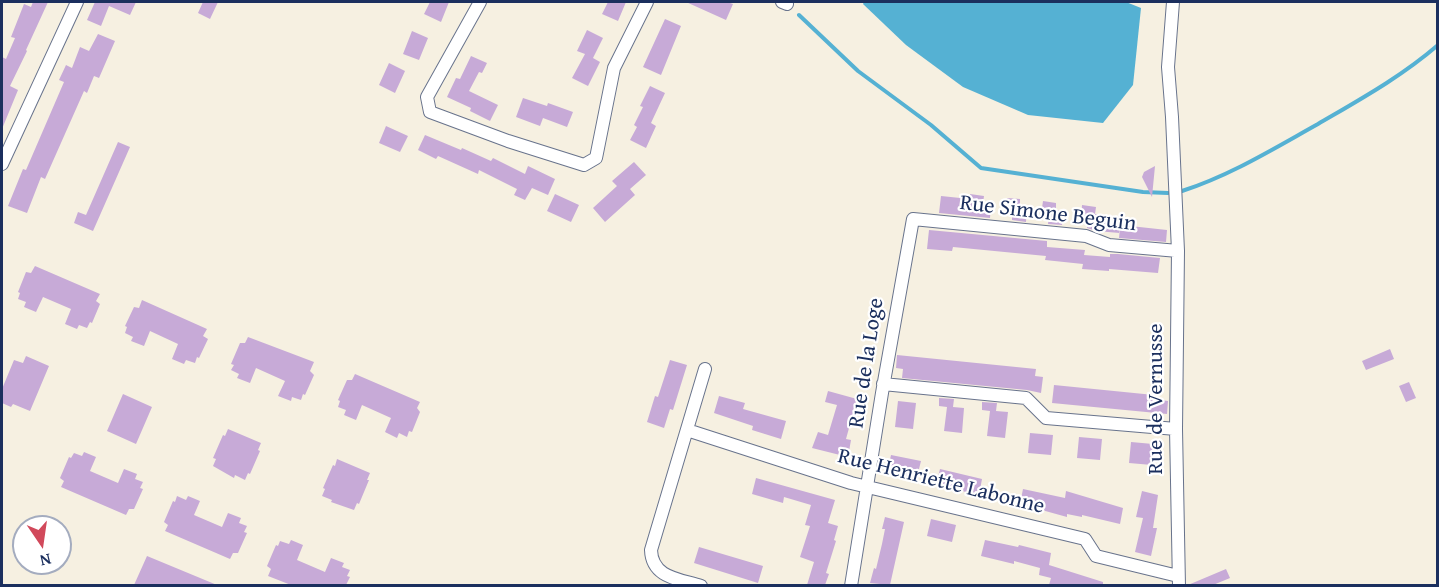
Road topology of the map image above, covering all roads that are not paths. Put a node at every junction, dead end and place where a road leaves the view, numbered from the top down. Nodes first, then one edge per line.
1 (76, 2) edge
2 (480, 2) edge
3 (647, 2) edge
4 (1173, 2) edge
5 (2, 164) edge
6 (913, 219) joint
7 (1178, 251) junction
8 (705, 369) dead end
9 (883, 384) junction
10 (1176, 429) junction
11 (687, 430) junction
12 (868, 487) junction
13 (1179, 581) edge
14 (700, 585) edge
15 (851, 585) edge

1 - 5 street
2 - 3 street
4 - 7 street, Rue de Vernusse
6 - 7 street, Rue Simone Beguin
6 - 9 street, Rue de la Loge
7 - 10 street, Rue de Vernusse
8 - 11 street
9 - 10 street
9 - 12 street, Rue de la Loge
10 - 13 street, Rue de Vernusse
11 - 12 street, Rue Henriette Labonne
11 - 14 street
12 - 13 street, Rue Henriette Labonne
12 - 15 street, Rue de la Loge

